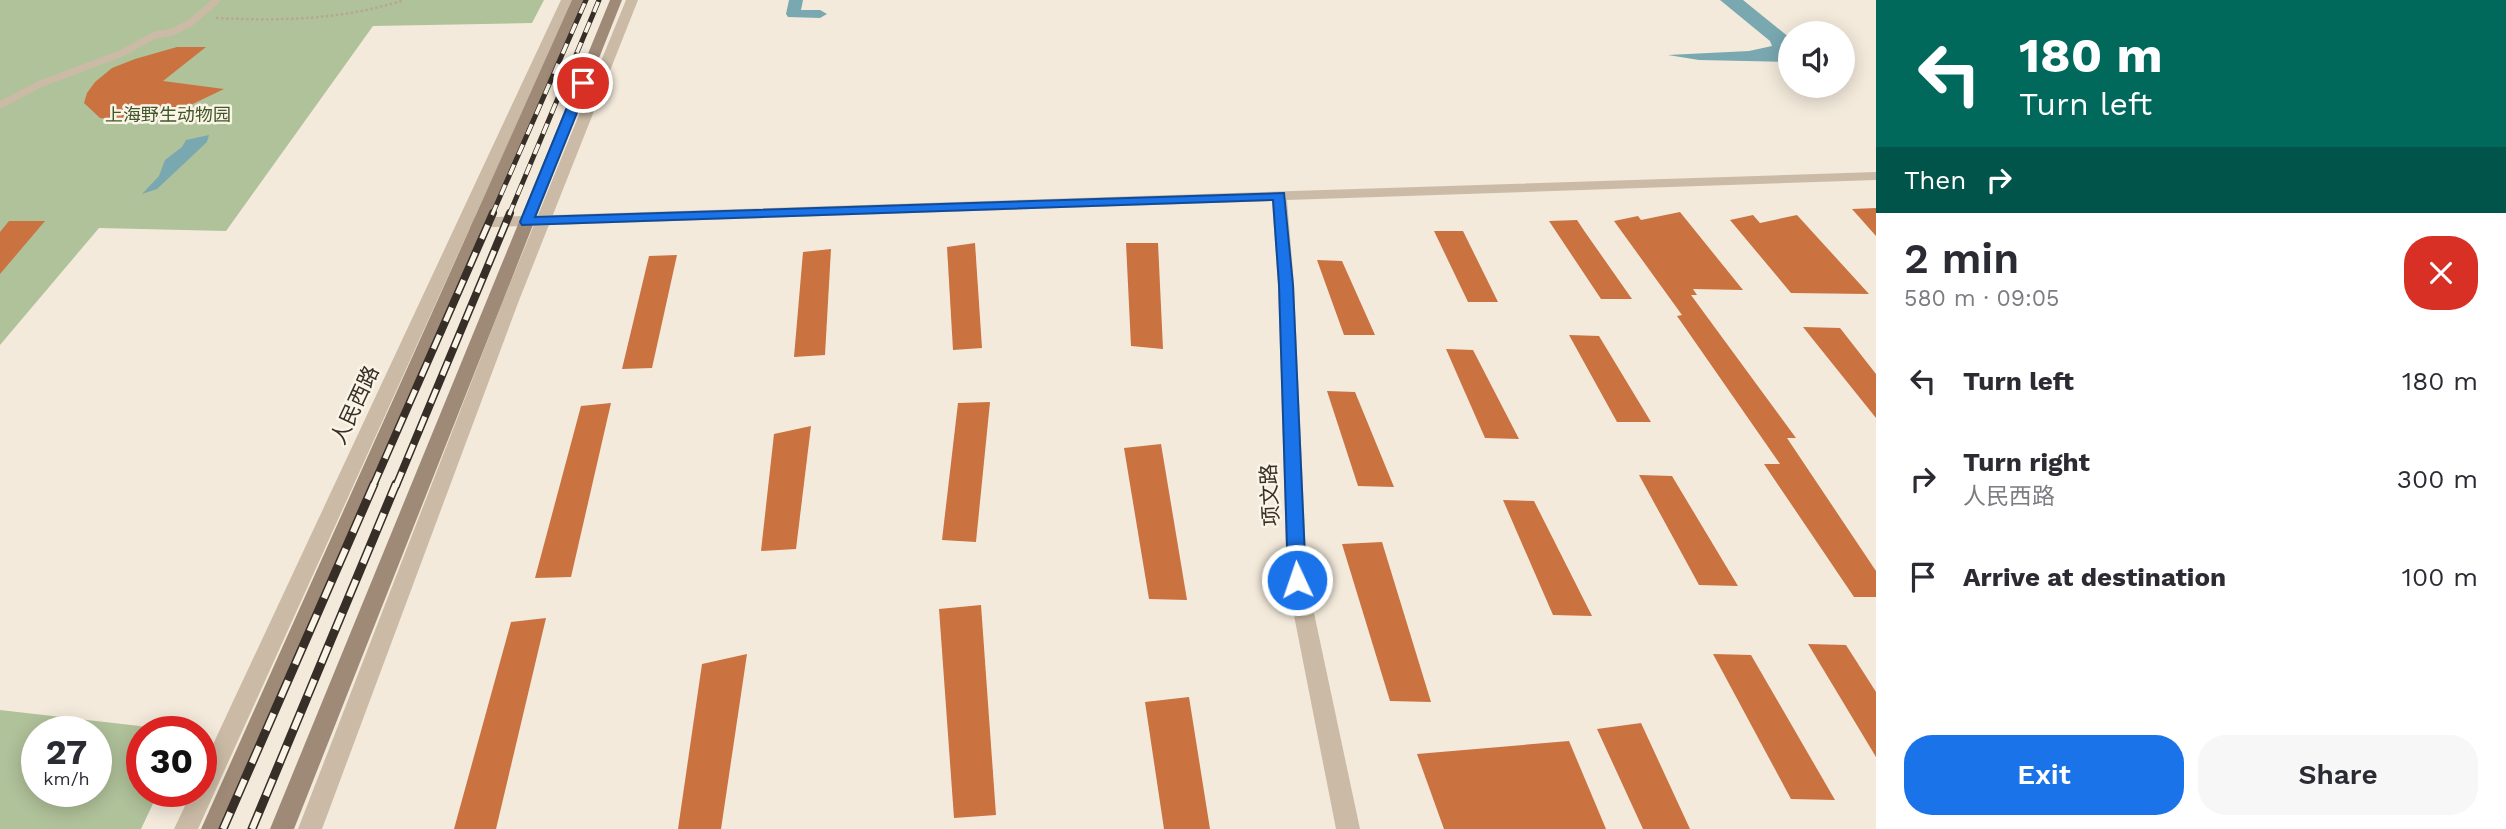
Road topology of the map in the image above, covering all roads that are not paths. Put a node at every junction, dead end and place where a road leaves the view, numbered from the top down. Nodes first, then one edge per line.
1 (217, 0) edge
2 (567, 0) edge
3 (578, 0) edge
4 (616, 0) edge
5 (632, 0) edge
6 (0, 105) edge
7 (1876, 176) edge
8 (1279, 196) junction
9 (535, 221) junction
10 (471, 223) junction
11 (186, 829) edge
12 (213, 829) edge
13 (282, 829) edge
14 (310, 829) edge
15 (1348, 829) edge

1 - 6 lane
2 - 10 street, 人民西路
3 - 10 main road, 人民西路
4 - 9 main road
5 - 9 street
7 - 8 street
8 - 9 street
8 - 15 street, 项文路
9 - 10 street
9 - 13 main road
9 - 14 street
10 - 11 street, 人民西路
10 - 12 main road, 人民西路

